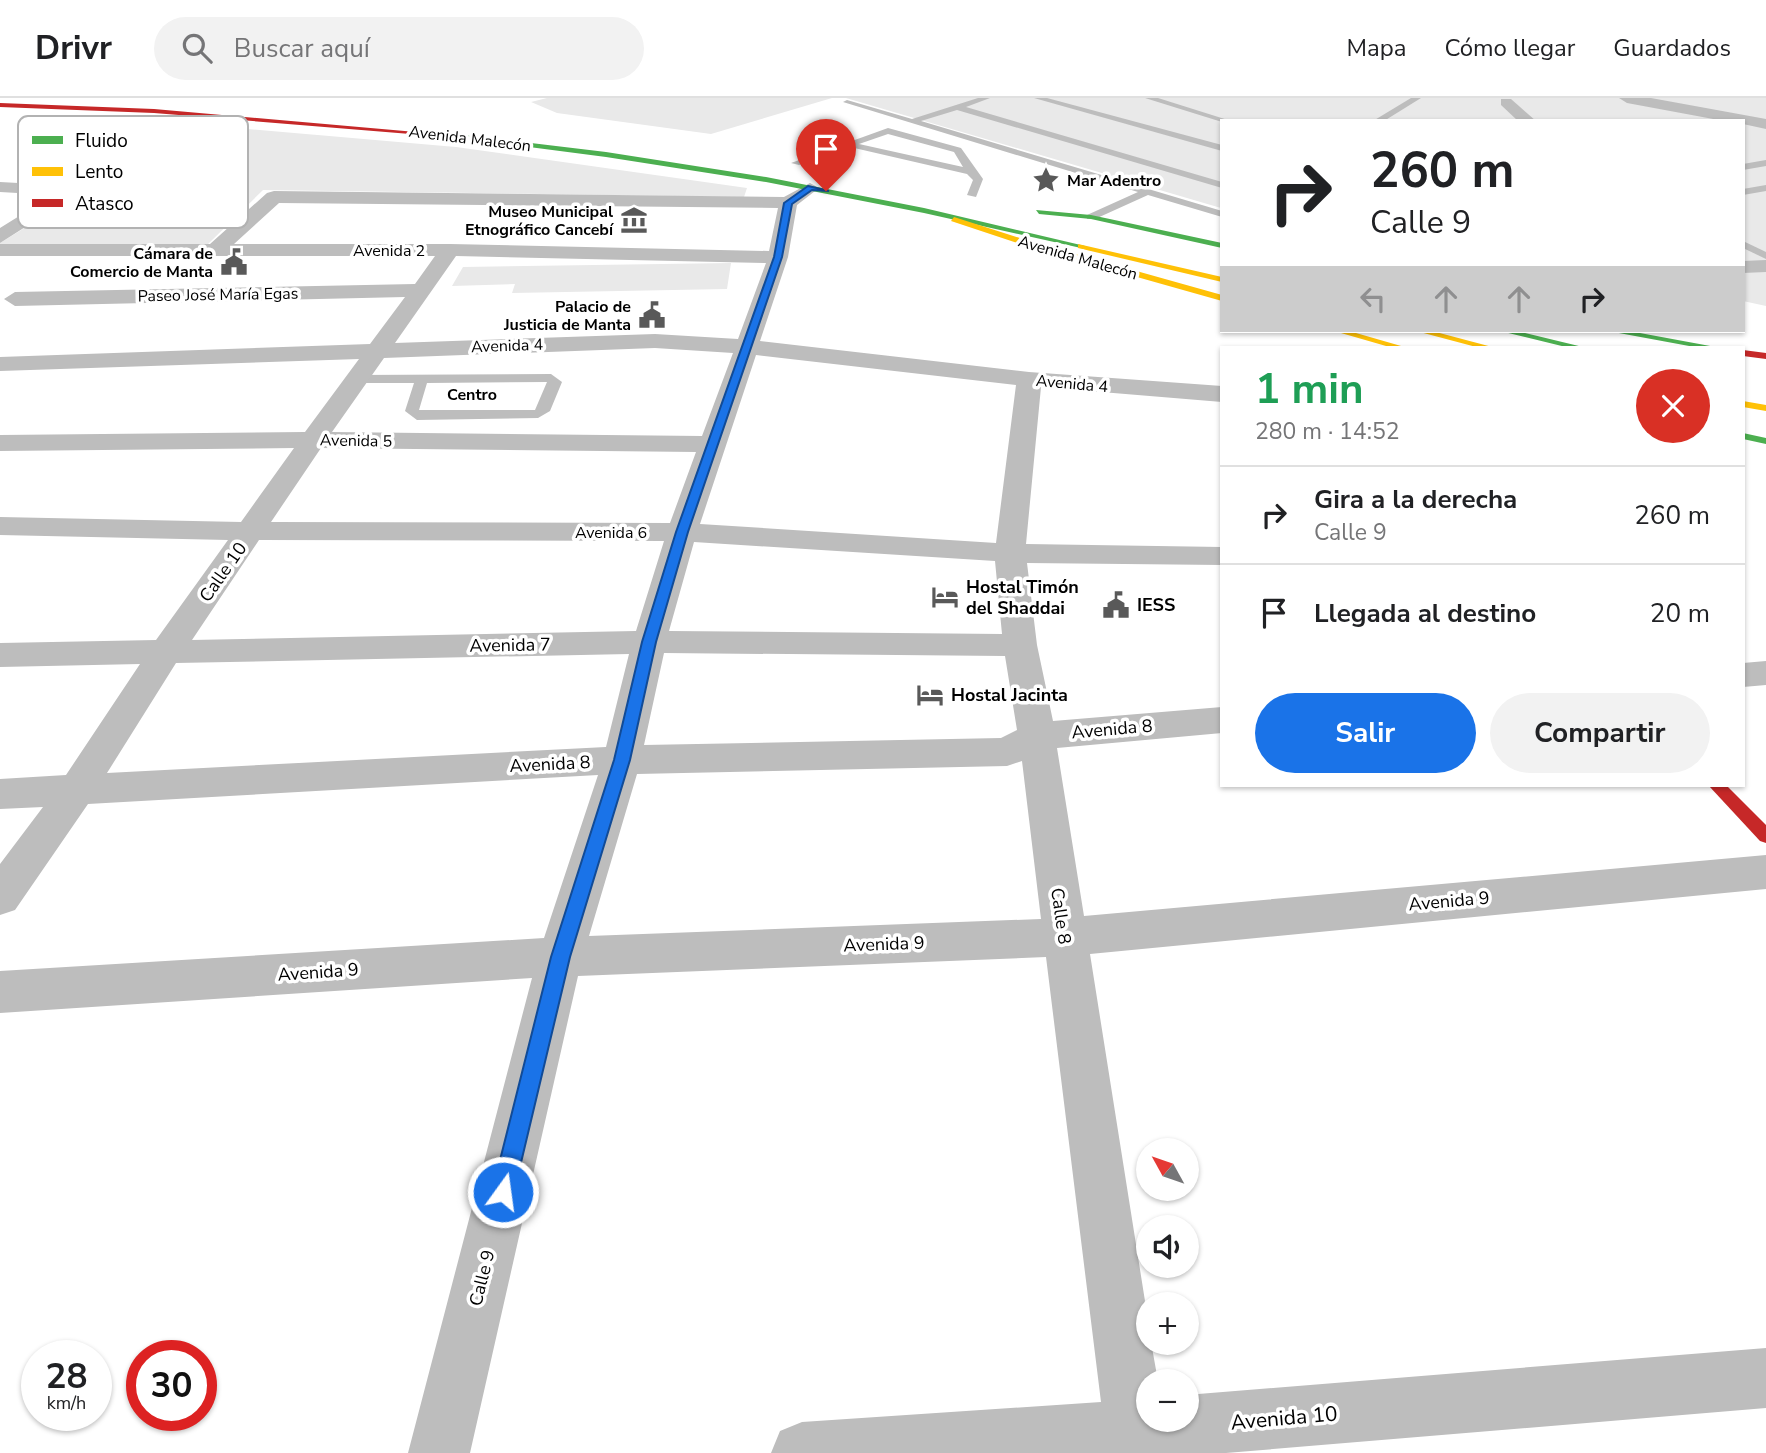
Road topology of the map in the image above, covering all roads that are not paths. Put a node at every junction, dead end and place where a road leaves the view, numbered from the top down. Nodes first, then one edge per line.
1 (986, 98) edge
2 (1038, 98) edge
3 (1149, 98) edge
4 (1417, 98) edge
5 (1626, 98) edge
6 (847, 102) dead end
7 (1506, 102) dead end
8 (0, 105) edge
9 (957, 107) junction
10 (233, 116) edge
11 (248, 117) edge
12 (1220, 119) edge
13 (1380, 119) edge
14 (1526, 119) edge
15 (1739, 119) edge
16 (1745, 120) edge
17 (913, 121) junction
18 (1766, 124) edge
19 (850, 144) junction
20 (1220, 147) edge
21 (790, 162) joint
22 (1766, 163) edge
23 (1745, 167) edge
24 (833, 169) dead end
25 (970, 172) junction
26 (1220, 184) edge
27 (0, 187) edge
28 (18, 188) edge
29 (810, 188) junction
30 (1766, 188) edge
31 (1149, 191) junction
32 (1745, 192) edge
33 (973, 195) dead end
34 (788, 203) junction
35 (935, 213) junction
36 (1220, 213) edge
37 (1091, 217) junction
38 (248, 220) edge
39 (18, 226) edge
40 (239, 228) edge
41 (0, 237) edge
42 (1745, 245) edge
43 (1220, 246) edge
44 (77, 249) junction
45 (0, 250) edge
46 (215, 250) junction
47 (450, 250) junction
48 (1766, 256) edge
49 (778, 257) junction
50 (1220, 257) edge
51 (1766, 266) edge
52 (1745, 267) edge
53 (1220, 279) edge
54 (420, 290) junction
55 (1220, 297) edge
56 (6, 305) edge
57 (1346, 333) edge
58 (1428, 333) edge
59 (1514, 333) edge
60 (1625, 333) edge
61 (748, 346) junction
62 (1393, 346) edge
63 (1483, 346) edge
64 (1573, 346) edge
65 (1704, 346) edge
66 (377, 349) junction
67 (0, 364) edge
68 (422, 378) junction
69 (356, 379) junction
70 (1028, 379) junction
71 (1220, 394) edge
72 (1745, 404) edge
73 (1766, 408) edge
74 (1745, 436) edge
75 (313, 440) junction
76 (1766, 441) edge
77 (0, 443) edge
78 (712, 444) junction
79 (0, 526) edge
80 (251, 531) junction
81 (682, 532) junction
82 (1010, 553) junction
83 (1220, 556) edge
84 (649, 642) junction
85 (1020, 645) junction
86 (165, 653) junction
87 (0, 655) edge
88 (1766, 673) edge
89 (1745, 675) edge
90 (1220, 720) edge
91 (1037, 736) junction
92 (622, 760) junction
93 (1718, 787) edge
94 (78, 788) junction
95 (0, 794) edge
96 (1766, 836) edge
97 (1766, 872) edge
98 (0, 897) edge
99 (1064, 937) junction
100 (561, 957) junction
101 (0, 992) edge
102 (1766, 1378) edge
103 (1137, 1442) edge
104 (439, 1453) edge
105 (802, 1453) edge

1 - 9 lane
2 - 20 lane
3 - 12 lane
4 - 13 lane
5 - 15 street
6 - 17 lane
7 - 14 street
8 - 10 main road, Avenida Malecón
9 - 17 lane
9 - 26 lane
11 - 29 main road, Avenida Malecón
16 - 18 street
17 - 31 lane
19 - 21 lane
19 - 25 lane
19 - 25 lane
21 - 24 main road
22 - 23 lane
25 - 33 lane
27 - 28 street
29 - 34 street
29 - 35 main road, Avenida Malecón
30 - 32 lane
31 - 36 lane
31 - 37 lane
34 - 38 street
34 - 49 street, Calle 9
35 - 53 main road, Avenida Malecón
35 - 55 main road, Avenida Malecón
37 - 43 main road, Avenida Malecón
37 - 50 main road, Avenida Malecón
39 - 41 street
40 - 46 street
42 - 48 lane
44 - 45 street, Avenida 2
44 - 46 street, Avenida 2
44 - 56 street
46 - 47 street, Avenida 2
47 - 49 street, Avenida 2
47 - 54 street, Calle 10
49 - 61 street, Calle 9
51 - 52 street
54 - 56 street, Paseo José María Egas
54 - 66 street, Calle 10
57 - 62 main road
58 - 63 main road
59 - 64 main road
60 - 65 main road
61 - 66 street, Avenida 4
61 - 70 street, Avenida 4
61 - 78 street, Calle 9
66 - 67 street, Avenida 4
66 - 69 street, Calle 10
68 - 68 lane
68 - 69 lane
69 - 75 street, Calle 10
70 - 71 street, Avenida 4
70 - 82 street, Calle 8
72 - 73 main road
74 - 76 main road
75 - 77 street, Avenida 5
75 - 78 street, Avenida 5
75 - 80 street, Calle 10
78 - 81 street, Calle 9
79 - 80 street, Avenida 6
80 - 81 street, Avenida 6
80 - 86 street, Calle 10
81 - 82 street, Avenida 6
81 - 84 street, Calle 9
82 - 83 street, Avenida 6
82 - 85 street, Calle 8
84 - 85 street, Avenida 7
84 - 86 street, Avenida 7
84 - 92 street, Calle 9
85 - 91 street, Calle 8
86 - 87 street, Avenida 7
86 - 94 street, Calle 10
88 - 89 street
90 - 91 street, Avenida 8
91 - 92 street, Avenida 8
91 - 99 street, Calle 8
92 - 94 street, Avenida 8
92 - 100 street, Calle 9
93 - 96 main road
94 - 95 street, Avenida 8
94 - 98 street, Calle 10
97 - 99 street, Avenida 9
99 - 100 street, Avenida 9
99 - 103 street, Calle 8
100 - 101 street, Avenida 9
100 - 104 street, Calle 9
102 - 103 street, Avenida 10
103 - 105 street, Avenida 10

